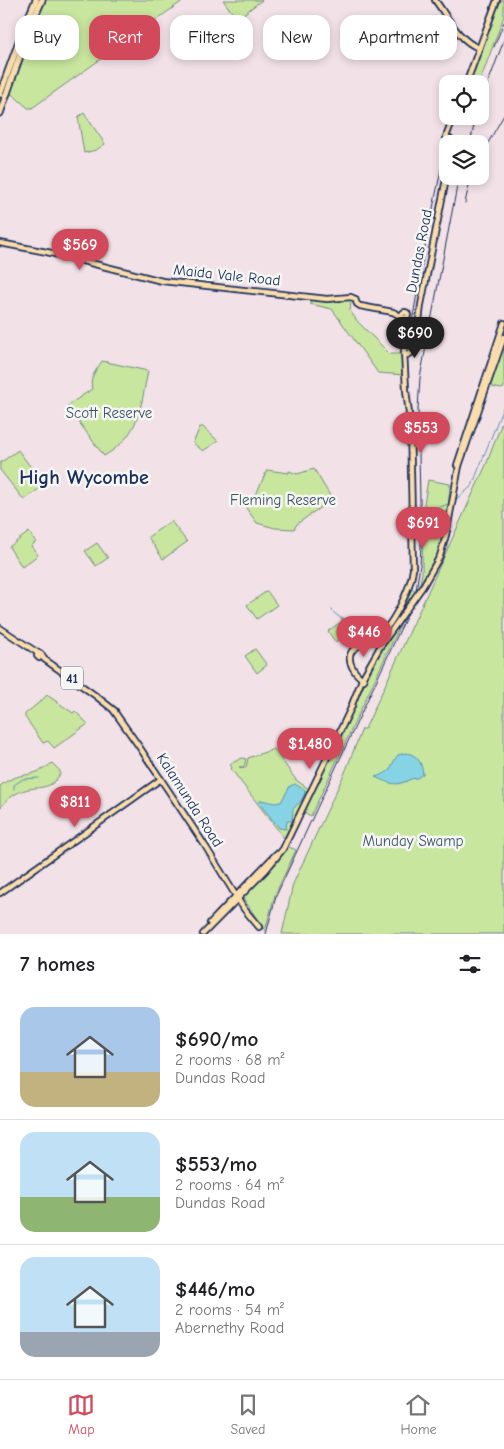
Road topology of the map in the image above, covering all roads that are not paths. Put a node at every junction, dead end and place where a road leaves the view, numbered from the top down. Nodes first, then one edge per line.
1 (36, 0) edge
2 (42, 0) edge
3 (435, 0) edge
4 (497, 0) edge
5 (479, 47) junction
6 (469, 75) edge
7 (0, 94) edge
8 (0, 113) edge
9 (445, 185) edge
10 (0, 243) edge
11 (323, 298) junction
12 (365, 306) junction
13 (504, 323) edge
14 (406, 325) joint
15 (504, 337) edge
16 (407, 353) junction
17 (449, 516) junction
18 (0, 629) edge
19 (39, 656) junction
20 (52, 664) junction
21 (61, 673) junction
22 (362, 678) junction
23 (73, 679) junction
24 (82, 689) junction
25 (102, 702) junction
26 (351, 707) junction
27 (114, 711) junction
28 (122, 728) dead end
29 (129, 732) junction
30 (138, 745) junction
31 (161, 779) junction
32 (0, 893) edge
33 (237, 896) junction
34 (203, 934) edge

1 - 7 highway
2 - 8 highway
3 - 5 main road
4 - 5 main road
5 - 6 main road
9 - 16 main road, Dundas Road
10 - 11 main road, Maida Vale Road
11 - 12 main road, Maida Vale Road
11 - 12 main road, Maida Vale Road
12 - 14 main road, Maida Vale Road
13 - 17 main road
14 - 16 main road, Dundas Road
15 - 17 main road
16 - 22 main road, Dundas Road
17 - 22 main road
18 - 19 main road, Kalamunda Road / 41
19 - 20 main road, Kalamunda Road / 41
19 - 21 main road, Kalamunda Road / 41
20 - 21 main road
20 - 23 main road, Kalamunda Road / 41
21 - 24 main road, Kalamunda Road / 41
22 - 26 main road
22 - 26 main road
23 - 24 main road
23 - 25 main road, Kalamunda Road / 41
24 - 25 main road, Kalamunda Road / 41
25 - 27 main road, Kalamunda Road / 41
26 - 33 main road
27 - 29 main road, Kalamunda Road / 41
27 - 30 main road, Kalamunda Road / 41
28 - 29 main road
29 - 30 main road, Kalamunda Road / 41
30 - 31 main road, Kalamunda Road
31 - 32 main road
31 - 33 main road, Kalamunda Road
33 - 33 main road, Kalamunda Road
33 - 34 main road
33 - 34 main road

